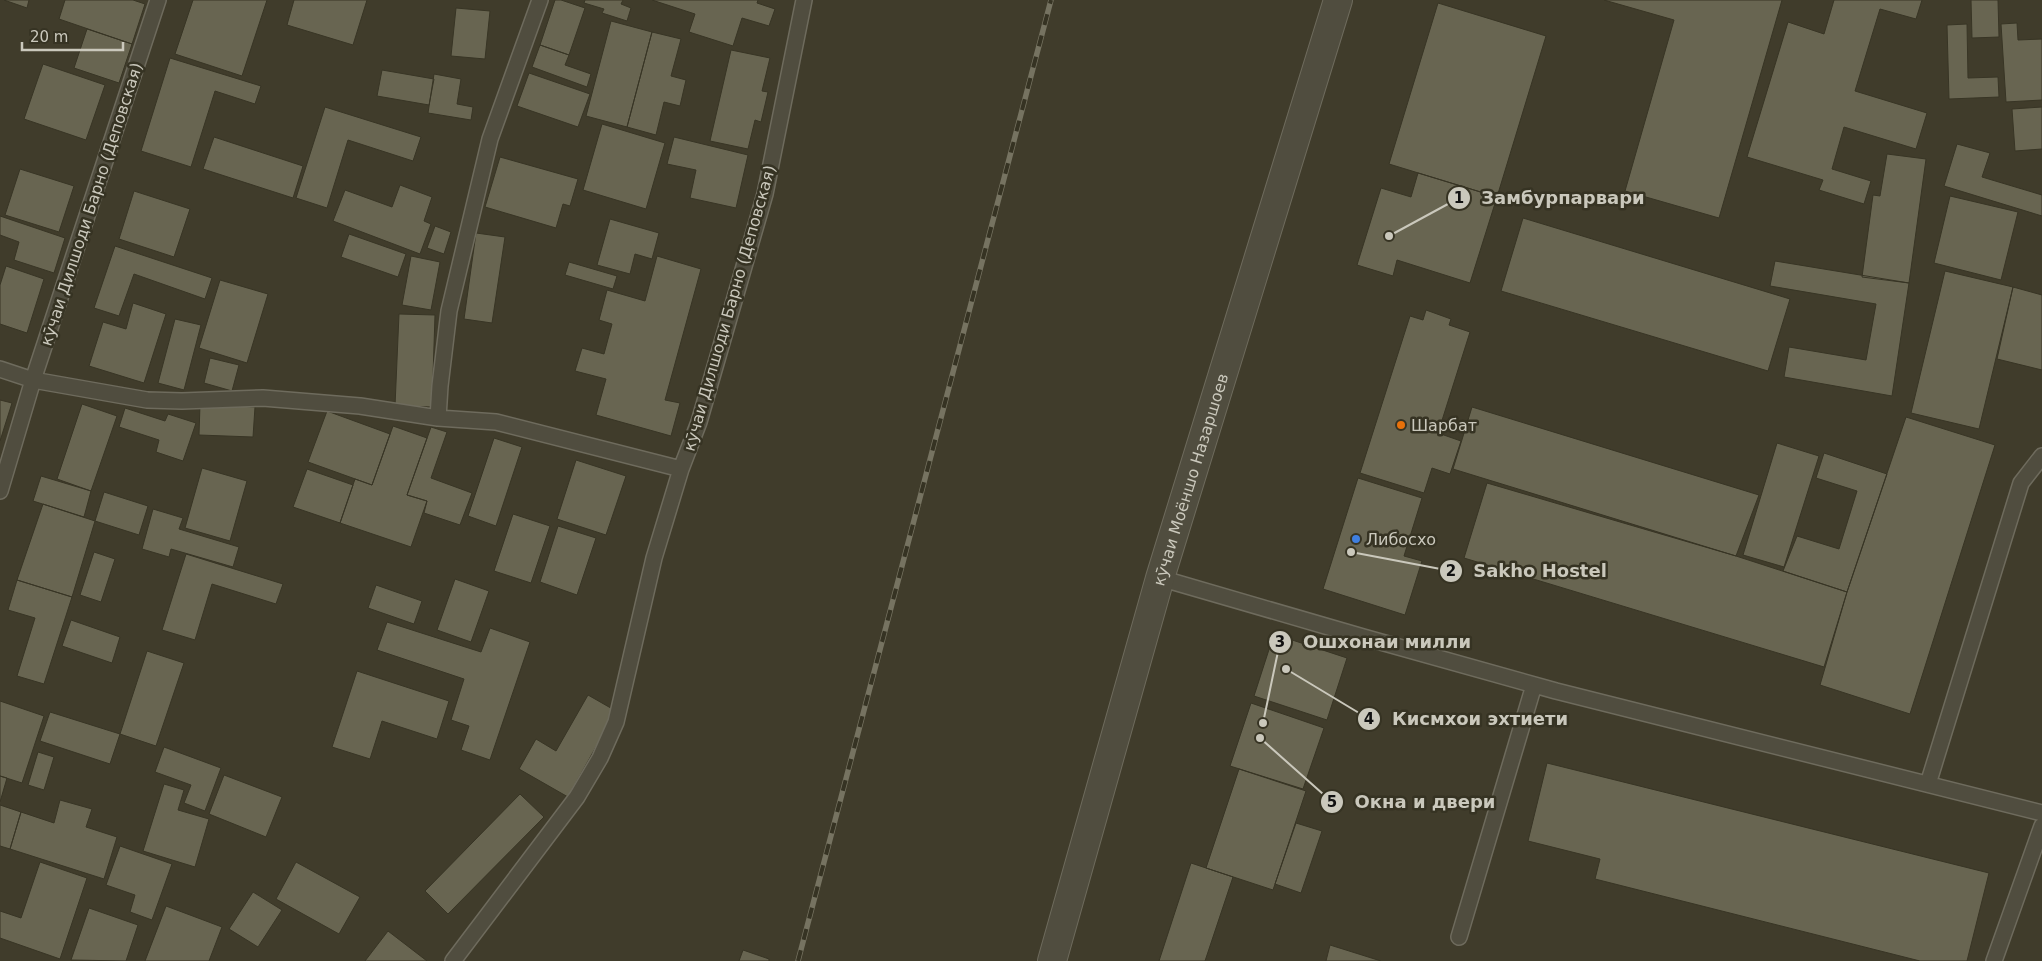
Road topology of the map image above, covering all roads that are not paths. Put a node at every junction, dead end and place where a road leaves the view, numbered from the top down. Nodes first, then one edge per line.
1 (158, 0) edge
2 (540, 0) edge
3 (804, 0) edge
4 (1338, 0) edge
5 (0, 368) edge
6 (33, 380) junction
7 (438, 418) junction
8 (2042, 456) edge
9 (682, 469) junction
10 (0, 491) edge
11 (1160, 578) junction
12 (1534, 685) junction
13 (1928, 784) junction
14 (2042, 813) edge
15 (2042, 826) edge
16 (1460, 937) dead end
17 (453, 961) edge
18 (1052, 961) edge
19 (1994, 961) edge

1 - 6 lane, кӯчаи Дилшоди Барно (Деповская)
2 - 7 lane
3 - 9 lane, кӯчаи Дилшоди Барно (Деповская)
4 - 11 street, кӯчаи Моёншо Назаршоев
5 - 6 lane, кӯчаи Дилшоди Барно (Деповская)
6 - 7 lane, кӯчаи Дилшоди Барно (Деповская)
6 - 10 lane, кӯчаи Дилшоди Барно (Деповская)
7 - 9 lane, кӯчаи Дилшоди Барно (Деповская)
8 - 13 lane
9 - 17 lane, кӯчаи Дилшоди Барно (Деповская)
11 - 12 lane
11 - 18 street, кӯчаи Моёншо Назаршоев
12 - 13 lane
12 - 16 lane
13 - 14 lane
15 - 19 lane

